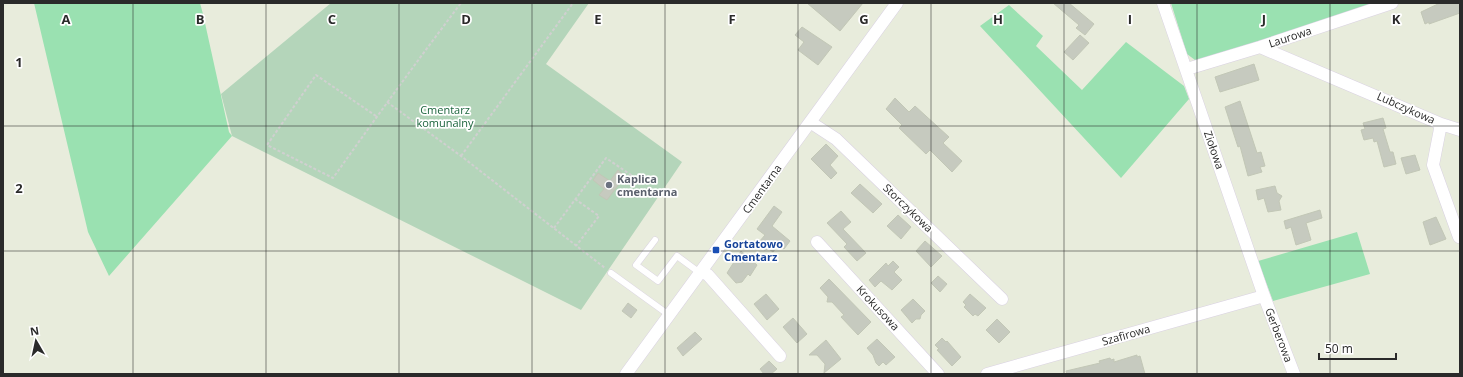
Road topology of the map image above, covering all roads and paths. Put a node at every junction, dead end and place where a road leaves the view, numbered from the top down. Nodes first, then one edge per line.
1 (460, 3) edge
2 (573, 3) edge
3 (897, 3) edge
4 (1163, 3) edge
5 (1392, 3) edge
6 (1260, 47) junction
7 (1187, 69) junction
8 (387, 102) junction
9 (376, 116) junction
10 (810, 122) junction
11 (1441, 124) junction
12 (1460, 130) edge
13 (461, 156) junction
14 (634, 177) dead end
15 (575, 199) junction
16 (554, 228) junction
17 (1459, 238) edge
18 (655, 240) dead end
19 (817, 242) dead end
20 (576, 246) junction
21 (610, 272) joint
22 (700, 272) junction
23 (1264, 296) junction
24 (1002, 299) dead end
25 (670, 315) junction
26 (780, 356) dead end
27 (626, 374) edge
28 (938, 374) edge
29 (987, 374) edge
30 (1294, 374) edge

1 - 8 path
2 - 13 path
3 - 10 street, Cmentarna
4 - 7 street, Ziołowa
5 - 6 street, Laurowa
6 - 7 street, Laurowa
6 - 11 street, Lubczykowa
7 - 23 street, Ziołowa
8 - 9 path
8 - 13 path
9 - 9 path
10 - 22 street, Cmentarna
10 - 24 street, Storczykowa
11 - 12 street
11 - 17 street, Lubczykowa
13 - 16 path
14 - 15 path
15 - 16 path
15 - 20 path
16 - 20 path
18 - 22 lane
19 - 28 street, Krokusowa
20 - 21 path
21 - 25 lane
22 - 25 street, Cmentarna
22 - 26 street
23 - 29 street, Szafirowa
23 - 30 street, Gerberowa
25 - 27 street, Cmentarna

